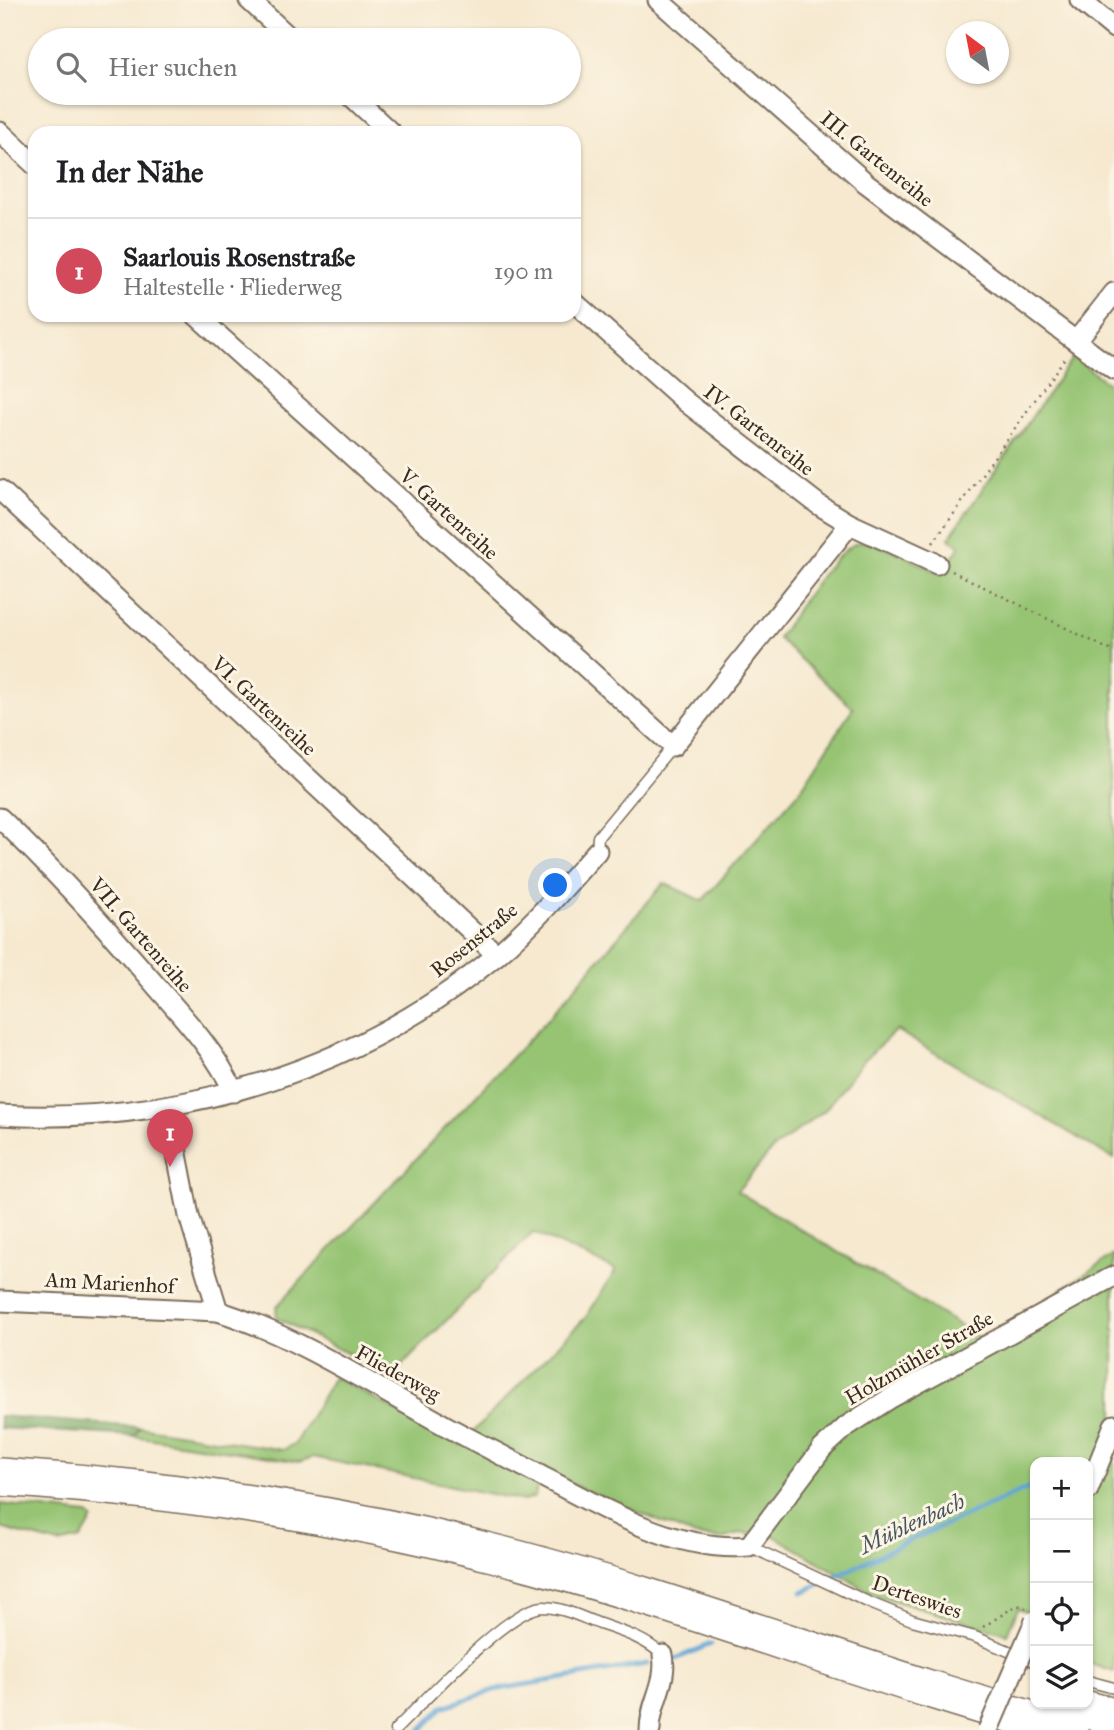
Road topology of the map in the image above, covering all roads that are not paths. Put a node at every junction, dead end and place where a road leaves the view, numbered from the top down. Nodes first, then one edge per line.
1 (248, 0) edge
2 (658, 0) edge
3 (1080, 0) edge
4 (279, 28) edge
5 (1114, 28) edge
6 (361, 105) edge
7 (383, 126) edge
8 (0, 132) edge
9 (28, 158) edge
10 (1114, 293) edge
11 (581, 308) edge
12 (204, 322) edge
13 (1077, 340) junction
14 (1114, 370) edge
15 (0, 490) edge
16 (850, 524) junction
17 (930, 561) road end
18 (673, 746) junction
19 (0, 818) edge
20 (597, 851) joint
21 (497, 955) junction
22 (234, 1092) junction
23 (168, 1108) junction
24 (0, 1115) edge
25 (1114, 1276) edge
26 (0, 1301) edge
27 (218, 1311) junction
28 (1114, 1425) edge
29 (0, 1453) edge
30 (0, 1478) edge
31 (1093, 1478) edge
32 (749, 1546) junction
33 (1030, 1632) edge
34 (1030, 1660) edge
35 (664, 1663) joint
36 (1114, 1688) edge
37 (1114, 1708) edge
38 (1060, 1710) edge
39 (1114, 1717) edge
40 (395, 1730) edge
41 (650, 1730) edge
42 (988, 1730) edge

1 - 4 street
2 - 13 street, III. Gartenreihe
3 - 5 street
6 - 7 street
8 - 9 street
10 - 13 street
11 - 16 street, IV. Gartenreihe
12 - 18 street, V. Gartenreihe
13 - 14 street, III. Gartenreihe
15 - 21 street, VI. Gartenreihe
16 - 17 street, IV. Gartenreihe
16 - 18 street, Rosenstraße
18 - 20 lane, Rosenstraße
19 - 22 street, VII. Gartenreihe
20 - 21 street, Rosenstraße
21 - 22 street, Rosenstraße
22 - 23 street, Rosenstraße
23 - 24 street, Rosenstraße
23 - 27 street
25 - 32 street, Holzmühler Straße
26 - 27 street, Am Marienhof
27 - 32 street, Fliederweg
28 - 31 street
29 - 38 highway
30 - 38 highway
32 - 34 lane, Derteswies
33 - 42 street, bridge
35 - 40 lane
35 - 41 street
36 - 38 lane
37 - 38 highway
38 - 39 highway

